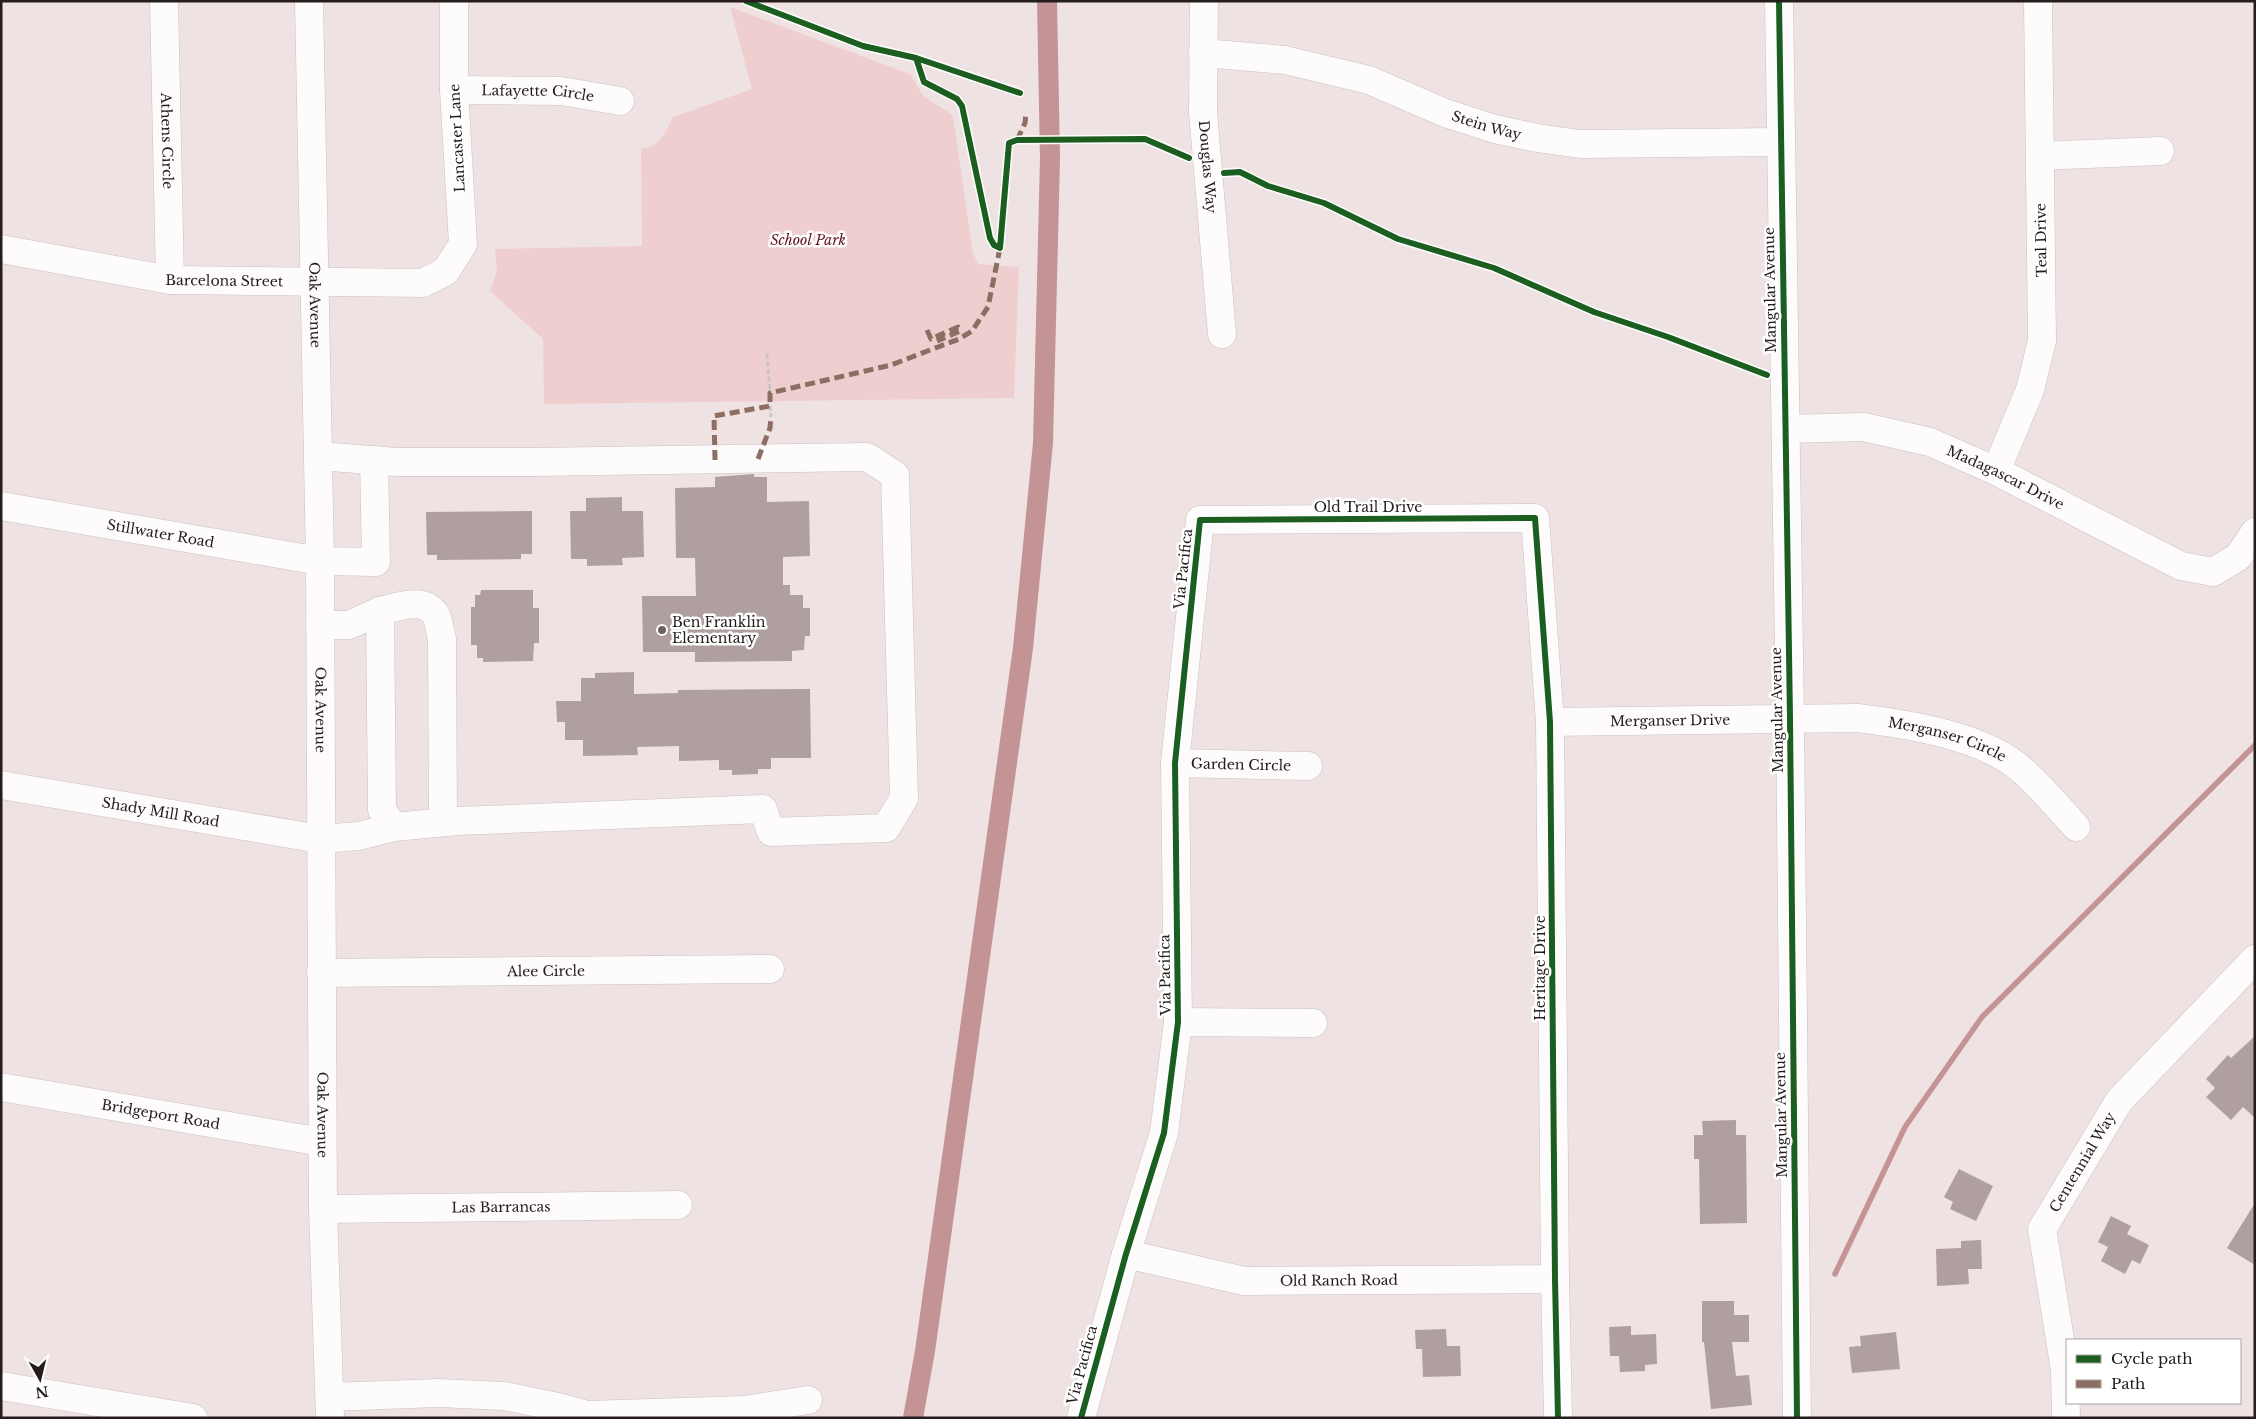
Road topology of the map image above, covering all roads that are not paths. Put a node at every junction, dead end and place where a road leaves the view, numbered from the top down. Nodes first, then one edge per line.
1 (164, 1) edge
2 (309, 1) edge
3 (454, 1) edge
4 (1204, 1) edge
5 (1779, 1) edge
6 (2038, 1) edge
7 (1202, 53) junction
8 (454, 90) junction
9 (620, 100) dead end
10 (1780, 142) junction
11 (2160, 150) dead end
12 (2040, 156) junction
13 (1, 250) edge
14 (446, 271) joint
15 (170, 280) junction
16 (314, 283) junction
17 (1222, 334) dead end
18 (1786, 429) junction
19 (318, 456) junction
20 (374, 460) junction
21 (1996, 471) junction
22 (1, 506) edge
23 (1535, 518) joint
24 (1200, 520) joint
25 (2255, 532) edge
26 (320, 561) junction
27 (380, 611) junction
28 (320, 625) junction
29 (1790, 718) junction
30 (1550, 722) junction
31 (1175, 763) junction
32 (1308, 766) dead end
33 (1, 784) edge
34 (443, 822) junction
35 (394, 826) junction
36 (2076, 827) dead end
37 (320, 839) junction
38 (2255, 959) edge
39 (770, 969) dead end
40 (322, 972) junction
41 (1178, 1022) junction
42 (1313, 1023) dead end
43 (1, 1087) edge
44 (322, 1142) junction
45 (678, 1205) dead end
46 (323, 1209) junction
47 (1126, 1254) junction
48 (1555, 1279) junction
49 (1, 1386) edge
50 (808, 1400) dead end
51 (330, 1407) edge
52 (192, 1418) edge
53 (1081, 1418) edge
54 (1558, 1418) edge
55 (1796, 1418) edge
56 (2066, 1418) edge

1 - 15 street, Athens Circle
2 - 16 street, Oak Avenue
3 - 8 street, Lancaster Lane
4 - 7 street, Douglas Way
5 - 10 street, Mangular Avenue
6 - 12 street, Teal Drive
7 - 10 street, Stein Way
7 - 17 street, Douglas Way
8 - 9 street, Lafayette Circle
8 - 14 street, Lancaster Lane
10 - 18 street, Mangular Avenue
11 - 12 street
12 - 21 street, Teal Drive
13 - 15 street, Barcelona Street
14 - 16 street, Barcelona Street
15 - 16 street, Barcelona Street
16 - 19 street, Oak Avenue
18 - 21 street, Madagascar Drive
18 - 29 street, Mangular Avenue
19 - 20 street
19 - 26 street, Oak Avenue
20 - 26 street, Stillwater Road
20 - 34 street, Shady Mill Road
21 - 25 street, Madagascar Drive
22 - 26 street, Stillwater Road
23 - 24 street, Old Trail Drive
23 - 30 street, Heritage Drive
24 - 31 street, Via Pacifica
26 - 28 street, Oak Avenue
27 - 28 street
27 - 34 street
27 - 35 street
28 - 37 street, Oak Avenue
29 - 30 street, Merganser Drive
29 - 36 street, Merganser Circle
29 - 55 street, Mangular Avenue
30 - 48 street, Heritage Drive
31 - 32 street, Garden Circle
31 - 41 street, Via Pacifica
33 - 37 street, Shady Mill Road
34 - 35 street, Shady Mill Road
35 - 37 street, Shady Mill Road
37 - 40 street, Oak Avenue
38 - 56 street, Centennial Way
39 - 40 street, Alee Circle
40 - 44 street, Oak Avenue
41 - 42 street
41 - 47 street, Via Pacifica
43 - 44 street, Bridgeport Road
44 - 46 street, Oak Avenue
45 - 46 street, Las Barrancas
46 - 51 street, Oak Avenue
47 - 48 street, Old Ranch Road
47 - 53 street, Via Pacifica
48 - 54 street, Heritage Drive
49 - 52 street
50 - 51 street

